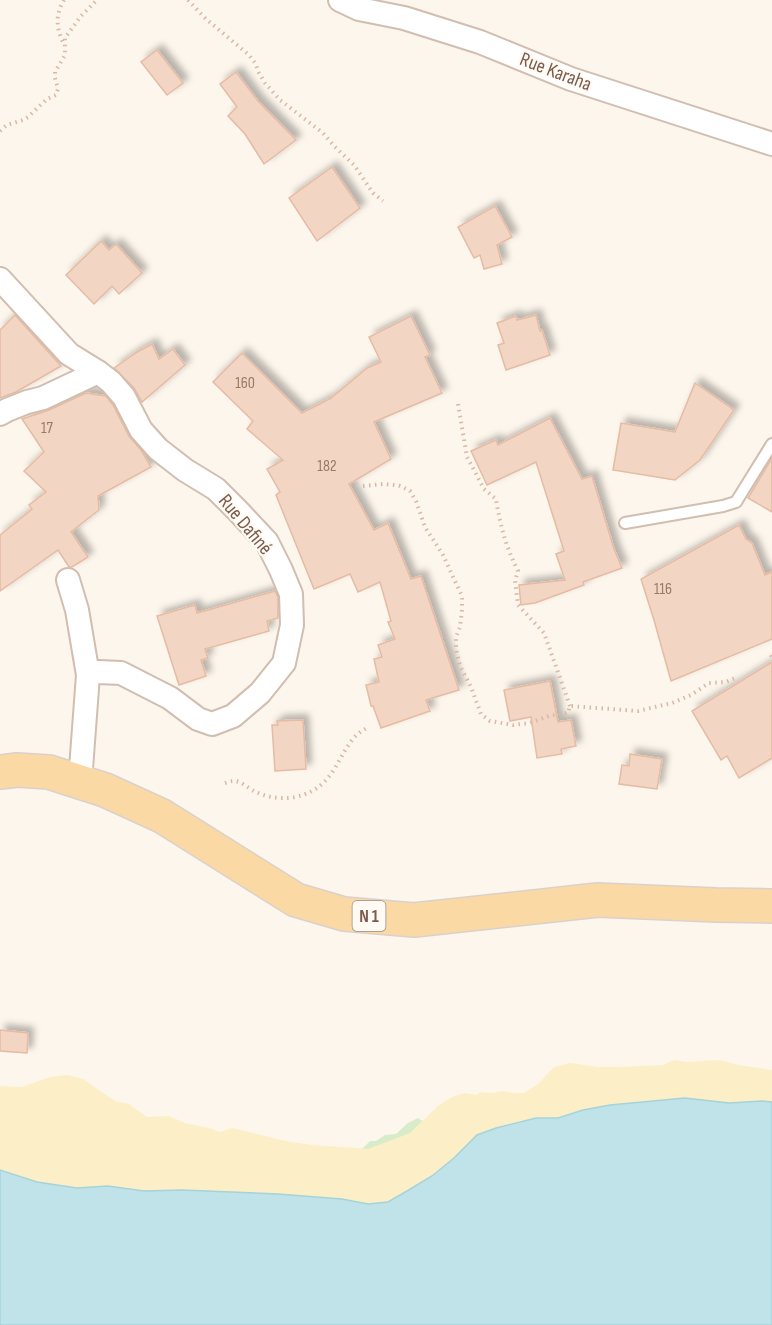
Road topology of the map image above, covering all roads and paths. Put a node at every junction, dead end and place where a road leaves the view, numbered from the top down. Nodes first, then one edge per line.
1 (64, 0) edge
2 (97, 0) edge
3 (188, 0) edge
4 (340, 0) edge
5 (64, 44) junction
6 (0, 132) edge
7 (772, 144) edge
8 (383, 201) dead end
9 (0, 279) edge
10 (98, 372) junction
11 (458, 404) dead end
12 (0, 414) edge
13 (772, 444) edge
14 (363, 486) dead end
15 (625, 523) dead end
16 (68, 580) dead end
17 (88, 675) junction
18 (735, 678) dead end
19 (570, 706) junction
20 (369, 727) dead end
21 (0, 772) edge
22 (80, 782) junction
23 (225, 783) dead end
24 (772, 906) edge

1 - 5 path
2 - 5 path
3 - 8 path
4 - 7 street, Rue Karaha
5 - 6 path
9 - 10 street, Rue Dafiné
10 - 12 street
10 - 17 street, Rue Dafiné
11 - 19 path
13 - 15 lane
14 - 19 path
16 - 17 street
17 - 22 street
18 - 19 path
20 - 23 path
21 - 22 main road, N 1
22 - 24 main road, N 1

